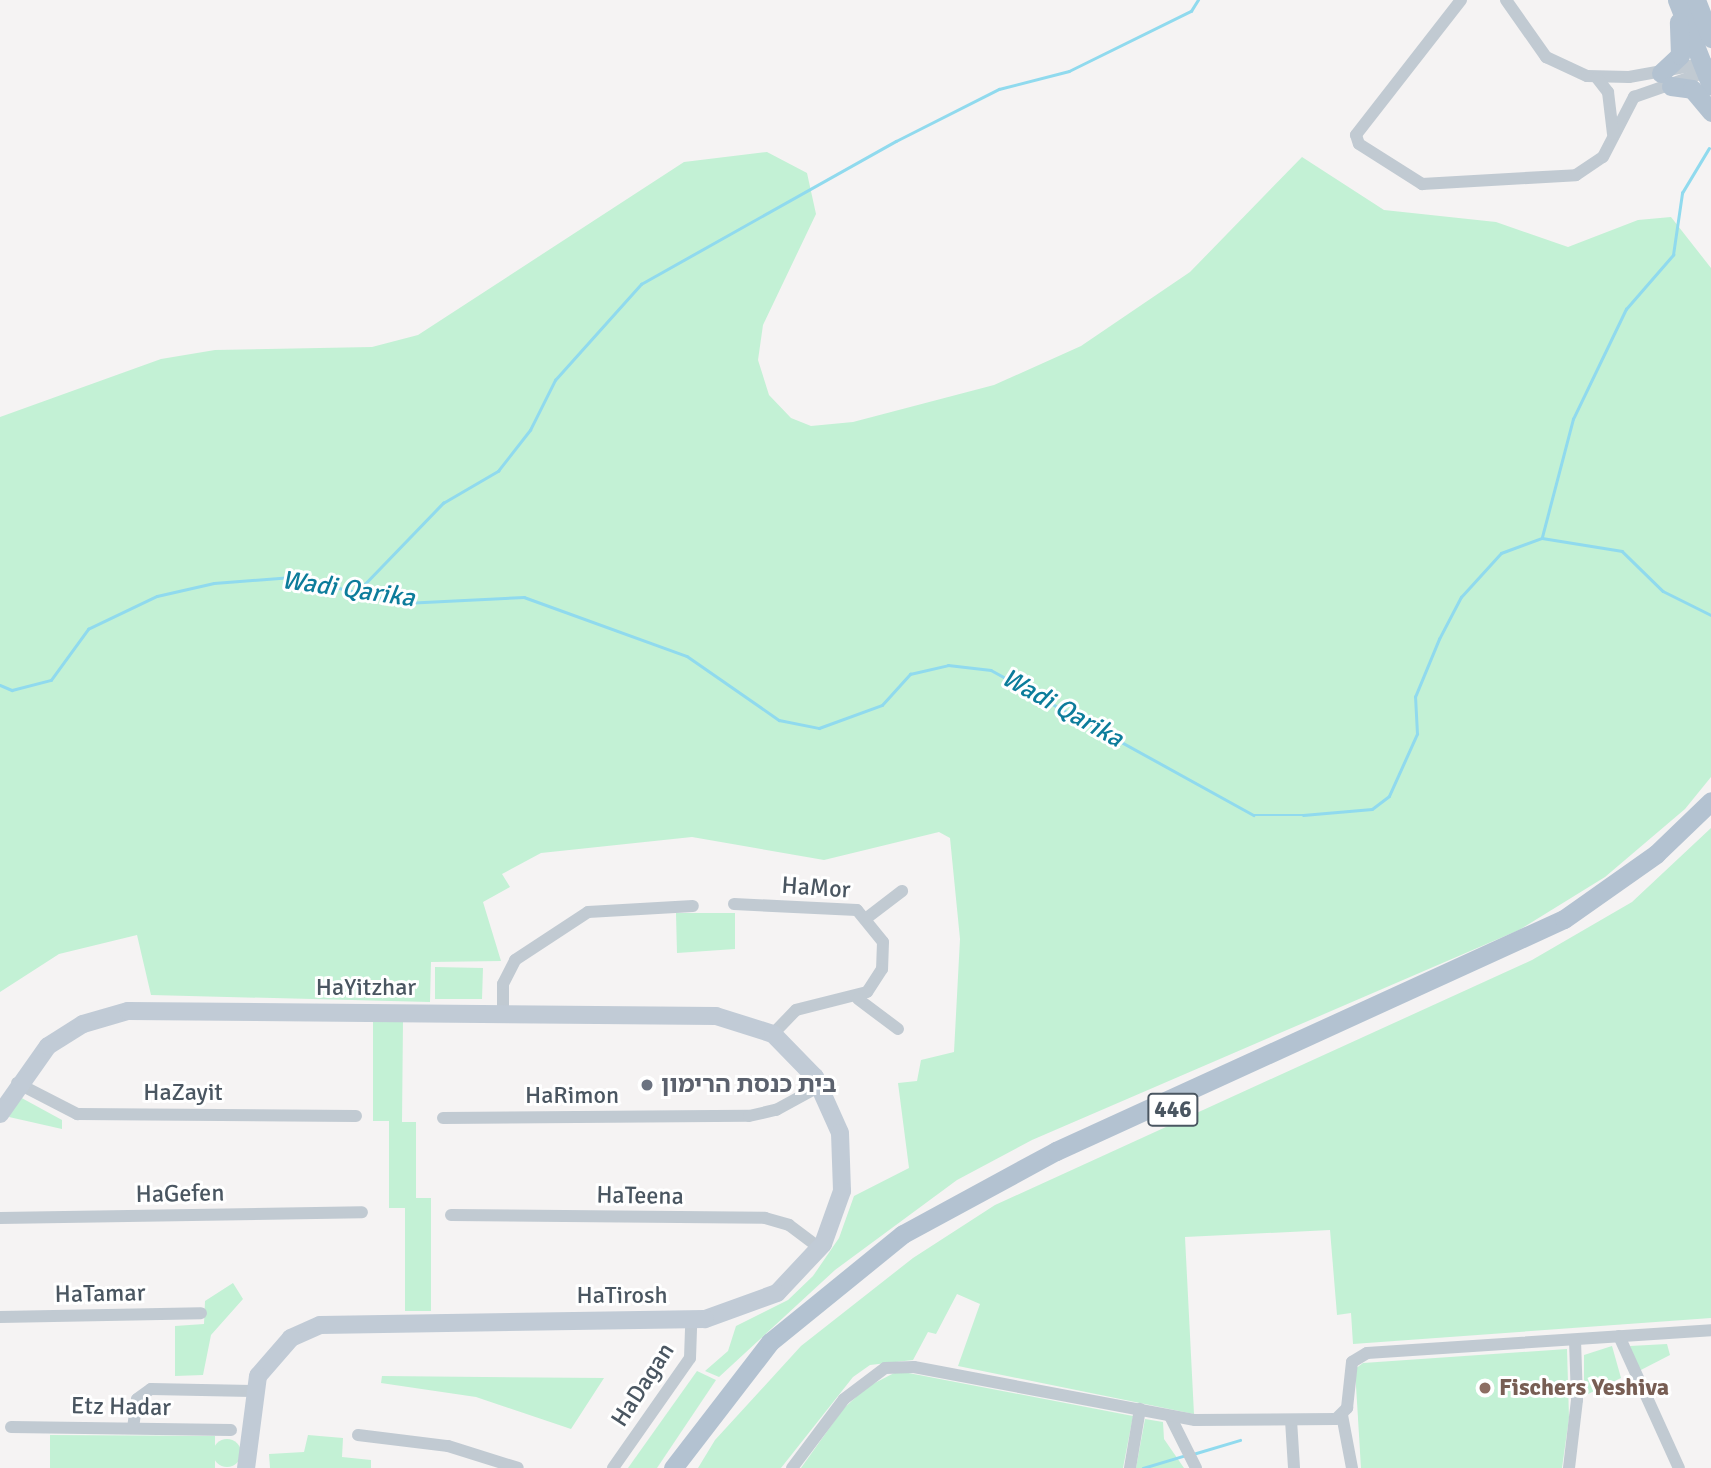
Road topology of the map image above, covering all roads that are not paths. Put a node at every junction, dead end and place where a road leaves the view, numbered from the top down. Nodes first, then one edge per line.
1 (1461, 0) edge
2 (1506, 0) edge
3 (1676, 0) edge
4 (1696, 0) edge
5 (1711, 38) edge
6 (1708, 71) edge
7 (1597, 78) junction
8 (1666, 79) junction
9 (1711, 112) edge
10 (1613, 141) junction
11 (1711, 801) edge
12 (1711, 815) edge
13 (902, 891) dead end
14 (734, 904) dead end
15 (693, 906) dead end
16 (868, 917) junction
17 (858, 999) junction
18 (503, 1013) junction
19 (898, 1029) dead end
20 (774, 1034) junction
21 (17, 1083) junction
22 (820, 1087) junction
23 (0, 1114) edge
24 (356, 1116) dead end
25 (443, 1118) dead end
26 (362, 1212) dead end
27 (451, 1215) dead end
28 (0, 1218) edge
29 (821, 1249) junction
30 (201, 1313) dead end
31 (0, 1317) edge
32 (691, 1320) junction
33 (1711, 1330) edge
34 (1619, 1336) junction
35 (1574, 1340) junction
36 (252, 1391) junction
37 (1140, 1409) junction
38 (1342, 1415) junction
39 (1170, 1416) junction
40 (1291, 1420) junction
41 (11, 1427) dead end
42 (133, 1428) junction
43 (231, 1430) dead end
44 (358, 1435) dead end
45 (248, 1464) edge
46 (518, 1468) edge
47 (613, 1468) edge
48 (673, 1468) edge
49 (684, 1468) edge
50 (792, 1468) edge
51 (1129, 1468) edge
52 (1196, 1468) edge
53 (1294, 1468) edge
54 (1352, 1468) edge
55 (1569, 1468) edge
56 (1679, 1468) edge

1 - 10 street
2 - 7 street
3 - 6 main road
3 - 8 main road
4 - 5 main road
6 - 8 street
7 - 8 street
7 - 10 street
8 - 9 main road
8 - 10 street
11 - 48 main road, 446
12 - 49 main road, 446
13 - 16 street
14 - 16 street, HaMor
15 - 18 street
16 - 17 street, HaMor
17 - 19 street
17 - 20 street
18 - 20 street, HaYitzhar
18 - 21 street, HaYitzhar
20 - 22 street, HaTirosh
21 - 23 street, HaYitzhar
21 - 24 street, HaZayit
22 - 25 street, HaRimon
22 - 29 street, HaTirosh
26 - 28 street, HaGefen
27 - 29 street, HaTeena
29 - 32 street, HaTirosh
30 - 31 street, HaTamar
32 - 36 street, HaTirosh
32 - 47 street, HaDagan
33 - 34 street
34 - 35 street
34 - 56 street
35 - 38 street
35 - 55 street
36 - 42 street
36 - 45 street, HaTirosh
37 - 39 street
37 - 50 street
37 - 51 street
38 - 40 street
38 - 54 street
39 - 40 street
39 - 52 street
40 - 53 street
41 - 42 street, Etz Hadar
42 - 43 street, Etz Hadar
44 - 46 street

